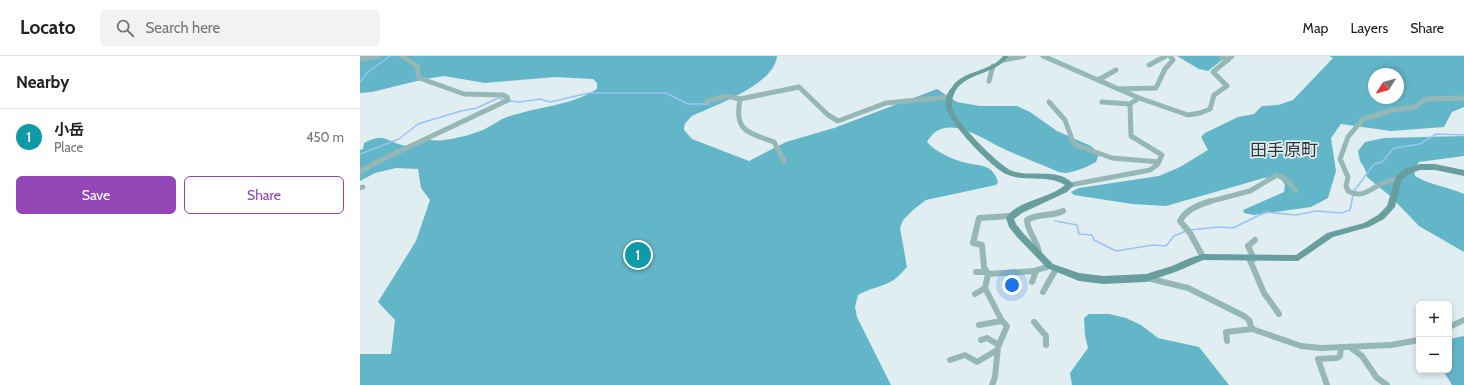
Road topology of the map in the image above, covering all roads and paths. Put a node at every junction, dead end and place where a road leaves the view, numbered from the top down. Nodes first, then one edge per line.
1 (380, 56) edge
2 (402, 56) edge
3 (1024, 56) edge
4 (1043, 56) edge
5 (1166, 56) edge
6 (1170, 56) edge
7 (1220, 56) edge
8 (1232, 56) edge
9 (1005, 58) edge
10 (360, 59) edge
11 (1228, 60) junction
12 (1149, 65) dead end
13 (993, 66) junction
14 (1116, 70) dead end
15 (991, 79) dead end
16 (1098, 80) junction
17 (1119, 89) junction
18 (949, 97) junction
19 (1139, 98) junction
20 (1464, 98) edge
21 (740, 99) junction
22 (707, 101) dead end
23 (1049, 102) dead end
24 (1102, 102) dead end
25 (1130, 104) junction
26 (784, 162) dead end
27 (1159, 162) junction
28 (360, 172) edge
29 (1464, 173) edge
30 (1399, 178) junction
31 (1070, 185) junction
32 (1296, 190) dead end
33 (1063, 211) dead end
34 (1010, 216) junction
35 (1256, 240) dead end
36 (1038, 256) junction
37 (1203, 257) junction
38 (1251, 258) junction
39 (1053, 267) junction
40 (1036, 271) junction
41 (976, 272) dead end
42 (987, 273) junction
43 (1146, 278) junction
44 (1032, 282) dead end
45 (986, 288) junction
46 (1043, 292) dead end
47 (975, 294) dead end
48 (1279, 314) dead end
49 (1464, 320) edge
50 (1002, 321) junction
51 (1034, 322) dead end
52 (979, 325) dead end
53 (1452, 326) edge
54 (1252, 329) junction
55 (981, 340) dead end
56 (1227, 341) dead end
57 (1416, 341) edge
58 (1046, 345) dead end
59 (998, 347) junction
60 (1342, 347) junction
61 (1350, 347) junction
62 (950, 360) dead end
63 (992, 385) edge
64 (1327, 385) edge
65 (1387, 385) edge

1 - 10 street
2 - 28 street
3 - 9 street
4 - 16 street
5 - 12 street
6 - 17 street
7 - 11 street
8 - 11 street
9 - 13 street
11 - 19 street
13 - 15 street
13 - 18 street
14 - 16 street
16 - 17 street
17 - 19 street
18 - 21 street
18 - 31 street
19 - 25 street
20 - 30 street
21 - 22 street
21 - 26 street
23 - 27 street
24 - 25 street
25 - 27 street
27 - 31 street
29 - 30 street
30 - 38 street
31 - 34 street
32 - 37 street
33 - 36 street
34 - 36 street
34 - 42 street
35 - 38 street
36 - 39 street
37 - 38 street
37 - 43 street
38 - 48 street
39 - 40 street
39 - 43 street
39 - 46 street
40 - 42 street
40 - 44 street
41 - 42 street
42 - 45 street
43 - 54 street
45 - 47 street
45 - 50 street
49 - 53 street
50 - 52 street
50 - 59 street
51 - 58 street
54 - 56 street
54 - 60 street
55 - 59 street
57 - 61 street
59 - 62 street
59 - 63 street
60 - 61 street
60 - 64 street
61 - 65 street

